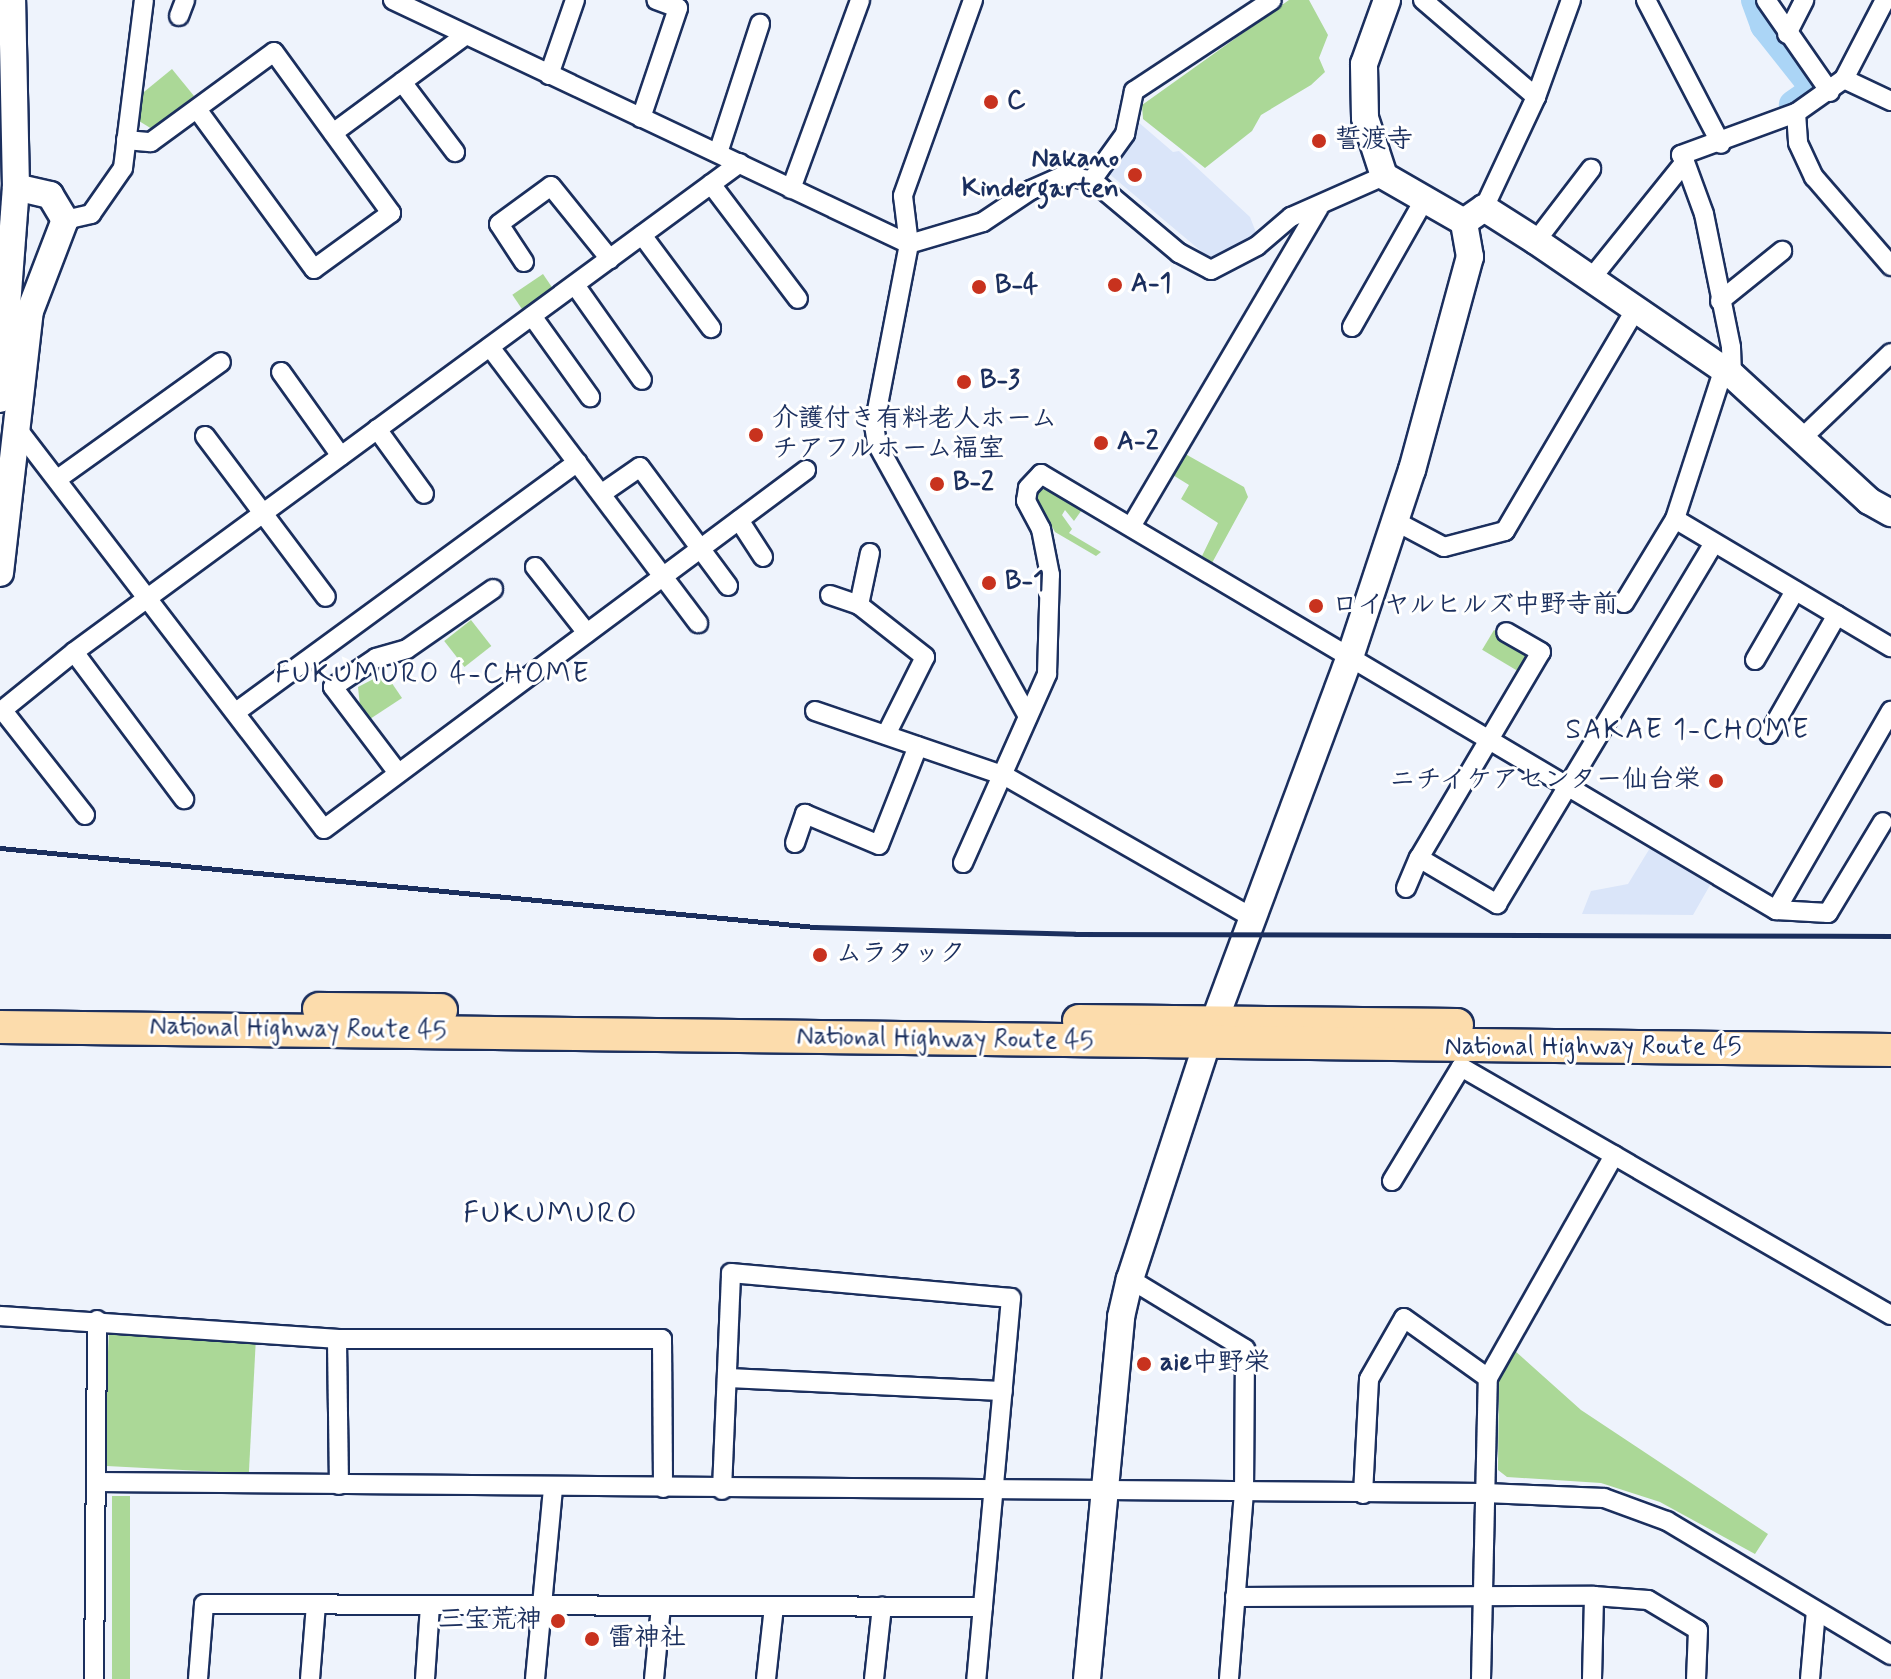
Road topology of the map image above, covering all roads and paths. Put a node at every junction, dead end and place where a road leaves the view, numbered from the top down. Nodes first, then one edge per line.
1 (12, 0) edge
2 (144, 0) edge
3 (393, 0) edge
4 (575, 0) edge
5 (656, 0) edge
6 (860, 0) edge
7 (973, 0) edge
8 (1272, 0) edge
9 (1387, 0) edge
10 (1423, 0) edge
11 (1571, 0) edge
12 (1646, 0) edge
13 (1766, 0) edge
14 (1804, 0) edge
15 (1885, 0) edge
16 (760, 24) dead end
17 (1787, 34) junction
18 (466, 35) junction
19 (549, 75) junction
20 (402, 82) junction
21 (1837, 86) junction
22 (1536, 97) junction
23 (1891, 101) edge
24 (197, 109) junction
25 (1796, 113) junction
26 (641, 118) junction
27 (333, 133) junction
28 (126, 140) junction
29 (1721, 144) junction
30 (455, 152) dead end
31 (718, 153) junction
32 (1685, 162) junction
33 (740, 163) junction
34 (1591, 169) dead end
35 (1384, 176) junction
36 (1092, 180) junction
37 (711, 184) junction
38 (16, 187) junction
39 (791, 189) junction
40 (1424, 200) junction
41 (1319, 208) junction
42 (1474, 215) junction
43 (65, 220) junction
44 (642, 235) junction
45 (1536, 241) junction
46 (909, 244) junction
47 (1782, 251) dead end
48 (610, 259) junction
49 (524, 262) dead end
50 (1891, 266) edge
51 (1590, 280) junction
52 (575, 285) junction
53 (798, 299) dead end
54 (1720, 301) junction
55 (1635, 310) junction
56 (532, 316) junction
57 (1352, 327) dead end
58 (711, 328) dead end
59 (490, 347) junction
60 (1891, 353) edge
61 (221, 362) dead end
62 (281, 372) dead end
63 (1727, 373) junction
64 (642, 380) dead end
65 (590, 397) dead end
66 (0, 399) edge
67 (377, 429) junction
68 (19, 431) junction
69 (205, 436) dead end
70 (1802, 438) junction
71 (341, 456) junction
72 (577, 462) junction
73 (806, 470) dead end
74 (59, 478) junction
75 (424, 494) dead end
76 (601, 494) junction
77 (263, 513) junction
78 (1891, 513) edge
79 (1675, 519) junction
80 (739, 520) junction
81 (1395, 521) junction
82 (1132, 525) junction
83 (1714, 543) junction
84 (701, 548) junction
85 (870, 553) dead end
86 (763, 557) dead end
87 (535, 567) dead end
88 (0, 573) edge
89 (663, 576) junction
90 (728, 586) dead end
91 (493, 589) dead end
92 (1795, 591) junction
93 (830, 595) dead end
94 (149, 597) junction
95 (326, 597) dead end
96 (1624, 603) dead end
97 (859, 605) junction
98 (1837, 615) junction
99 (698, 623) dead end
100 (1506, 632) dead end
101 (587, 633) junction
102 (1891, 647) edge
103 (74, 652) junction
104 (1350, 657) junction
105 (1755, 660) dead end
106 (815, 711) dead end
107 (1891, 711) edge
108 (2, 712) edge
109 (236, 712) junction
110 (1028, 716) junction
111 (1769, 734) dead end
112 (886, 735) junction
113 (1491, 738) junction
114 (918, 746) junction
115 (398, 773) junction
116 (1005, 776) junction
117 (1571, 785) junction
118 (184, 799) dead end
119 (85, 815) dead end
120 (1883, 822) dead end
121 (795, 843) dead end
122 (1419, 858) junction
123 (963, 863) dead end
124 (1406, 888) dead end
125 (1776, 910) junction
126 (1253, 918) junction
127 (0, 1007) edge
128 (0, 1027) edge
129 (1891, 1029) edge
130 (1211, 1034) junction
131 (1891, 1050) edge
132 (1614, 1155) junction
133 (1392, 1181) dead end
134 (1130, 1279) junction
135 (1891, 1315) edge
136 (0, 1316) edge
137 (97, 1320) junction
138 (337, 1339) junction
139 (727, 1378) junction
140 (1488, 1378) junction
141 (1003, 1391) junction
142 (96, 1482) junction
143 (339, 1485) junction
144 (553, 1487) junction
145 (663, 1488) junction
146 (722, 1490) junction
147 (993, 1491) junction
148 (1103, 1491) junction
149 (1244, 1492) junction
150 (1485, 1493) junction
151 (1363, 1494) junction
152 (1483, 1596) junction
153 (1594, 1596) junction
154 (1235, 1597) junction
155 (316, 1605) junction
156 (430, 1605) junction
157 (542, 1605) junction
158 (661, 1606) junction
159 (774, 1606) junction
160 (882, 1606) junction
161 (983, 1607) junction
162 (1816, 1611) junction
163 (1891, 1655) edge
164 (94, 1679) edge
165 (198, 1679) edge
166 (310, 1679) edge
167 (425, 1679) edge
168 (535, 1679) edge
169 (654, 1679) edge
170 (766, 1679) edge
171 (874, 1679) edge
172 (976, 1679) edge
173 (1087, 1679) edge
174 (1229, 1679) edge
175 (1481, 1679) edge
176 (1592, 1679) edge
177 (1696, 1679) edge
178 (1810, 1679) edge

1 - 38 street
2 - 28 street
3 - 18 street
4 - 19 street
5 - 26 street
6 - 39 street
7 - 46 street
8 - 36 street
9 - 35 street
10 - 22 street
11 - 22 street
12 - 29 street
13 - 17 street
14 - 17 street
15 - 21 street
16 - 31 street
17 - 21 street
18 - 19 street
18 - 20 street
19 - 26 street
20 - 27 street
20 - 30 street
21 - 23 street
21 - 25 street
22 - 42 street
24 - 27 street
24 - 27 street
24 - 28 street
25 - 29 street
25 - 50 street
26 - 31 street
28 - 43 street
29 - 32 street
31 - 33 street
32 - 51 street
32 - 54 street
33 - 37 street
33 - 39 street
34 - 45 street
35 - 40 street
35 - 41 street
36 - 41 street
36 - 46 street
37 - 44 street
37 - 53 street
38 - 43 street
38 - 66 street
39 - 46 street
40 - 42 street
40 - 57 street
41 - 82 street
42 - 45 street
42 - 81 street
43 - 68 street
44 - 48 street
44 - 58 street
45 - 51 street
46 - 110 street
47 - 54 street
48 - 49 street
48 - 52 street
51 - 55 street
52 - 56 street
52 - 64 street
54 - 63 street
55 - 63 street
55 - 81 street
56 - 59 street
56 - 65 street
59 - 67 street
59 - 72 street
60 - 70 street
61 - 74 street
62 - 71 street
63 - 70 street
63 - 79 street
67 - 71 street
67 - 75 street
68 - 74 street
68 - 88 street
69 - 77 street
70 - 78 street
71 - 77 street
72 - 76 street
72 - 109 street
73 - 80 street
74 - 94 street
76 - 84 street
76 - 89 street
77 - 94 street
77 - 95 street
79 - 83 street
79 - 96 street
80 - 84 street
80 - 86 street
81 - 104 street
82 - 104 street
82 - 110 street
83 - 92 street
83 - 117 street
84 - 89 street
84 - 90 street
85 - 97 street
87 - 101 street
89 - 99 street
89 - 101 street
91 - 115 street
92 - 98 street
92 - 105 street
93 - 97 street
94 - 103 street
94 - 109 street
97 - 112 street
98 - 102 street
98 - 111 street
100 - 113 street
101 - 115 street
103 - 108 street
103 - 118 street
104 - 113 street
104 - 126 street
106 - 112 street
107 - 125 street
108 - 119 street
109 - 115 street
110 - 116 street
112 - 114 street
113 - 117 street
113 - 122 street
114 - 116 street
114 - 121 street
116 - 123 street
116 - 126 street
117 - 122 street
117 - 125 street
120 - 125 street
122 - 124 street
126 - 130 street
127 - 130 highway, National Highway Route 45
128 - 130 highway, National Highway Route 45
129 - 130 highway, National Highway Route 45
130 - 131 highway, National Highway Route 45
130 - 134 street
132 - 133 street
132 - 135 street
132 - 140 street
134 - 148 street
134 - 149 street
136 - 137 street
137 - 138 street
137 - 142 street
138 - 143 street
138 - 145 street
139 - 141 street
139 - 141 street
139 - 146 street
140 - 150 street
140 - 151 street
141 - 147 street
142 - 143 street
142 - 164 street
143 - 144 street
144 - 145 street
144 - 157 street
145 - 146 street
146 - 147 street
147 - 148 street
147 - 161 street
148 - 149 street
148 - 173 street
149 - 151 street
149 - 154 street
150 - 151 street
150 - 152 street
150 - 162 street
152 - 153 street
152 - 154 street
152 - 175 street
153 - 176 street
153 - 177 street
154 - 174 street
155 - 156 street
155 - 165 street
155 - 166 street
156 - 157 street
156 - 167 street
157 - 158 street
157 - 168 street
158 - 159 street
158 - 169 street
159 - 160 street
159 - 170 street
160 - 161 street
160 - 171 street
161 - 172 street
162 - 163 street
162 - 178 street

